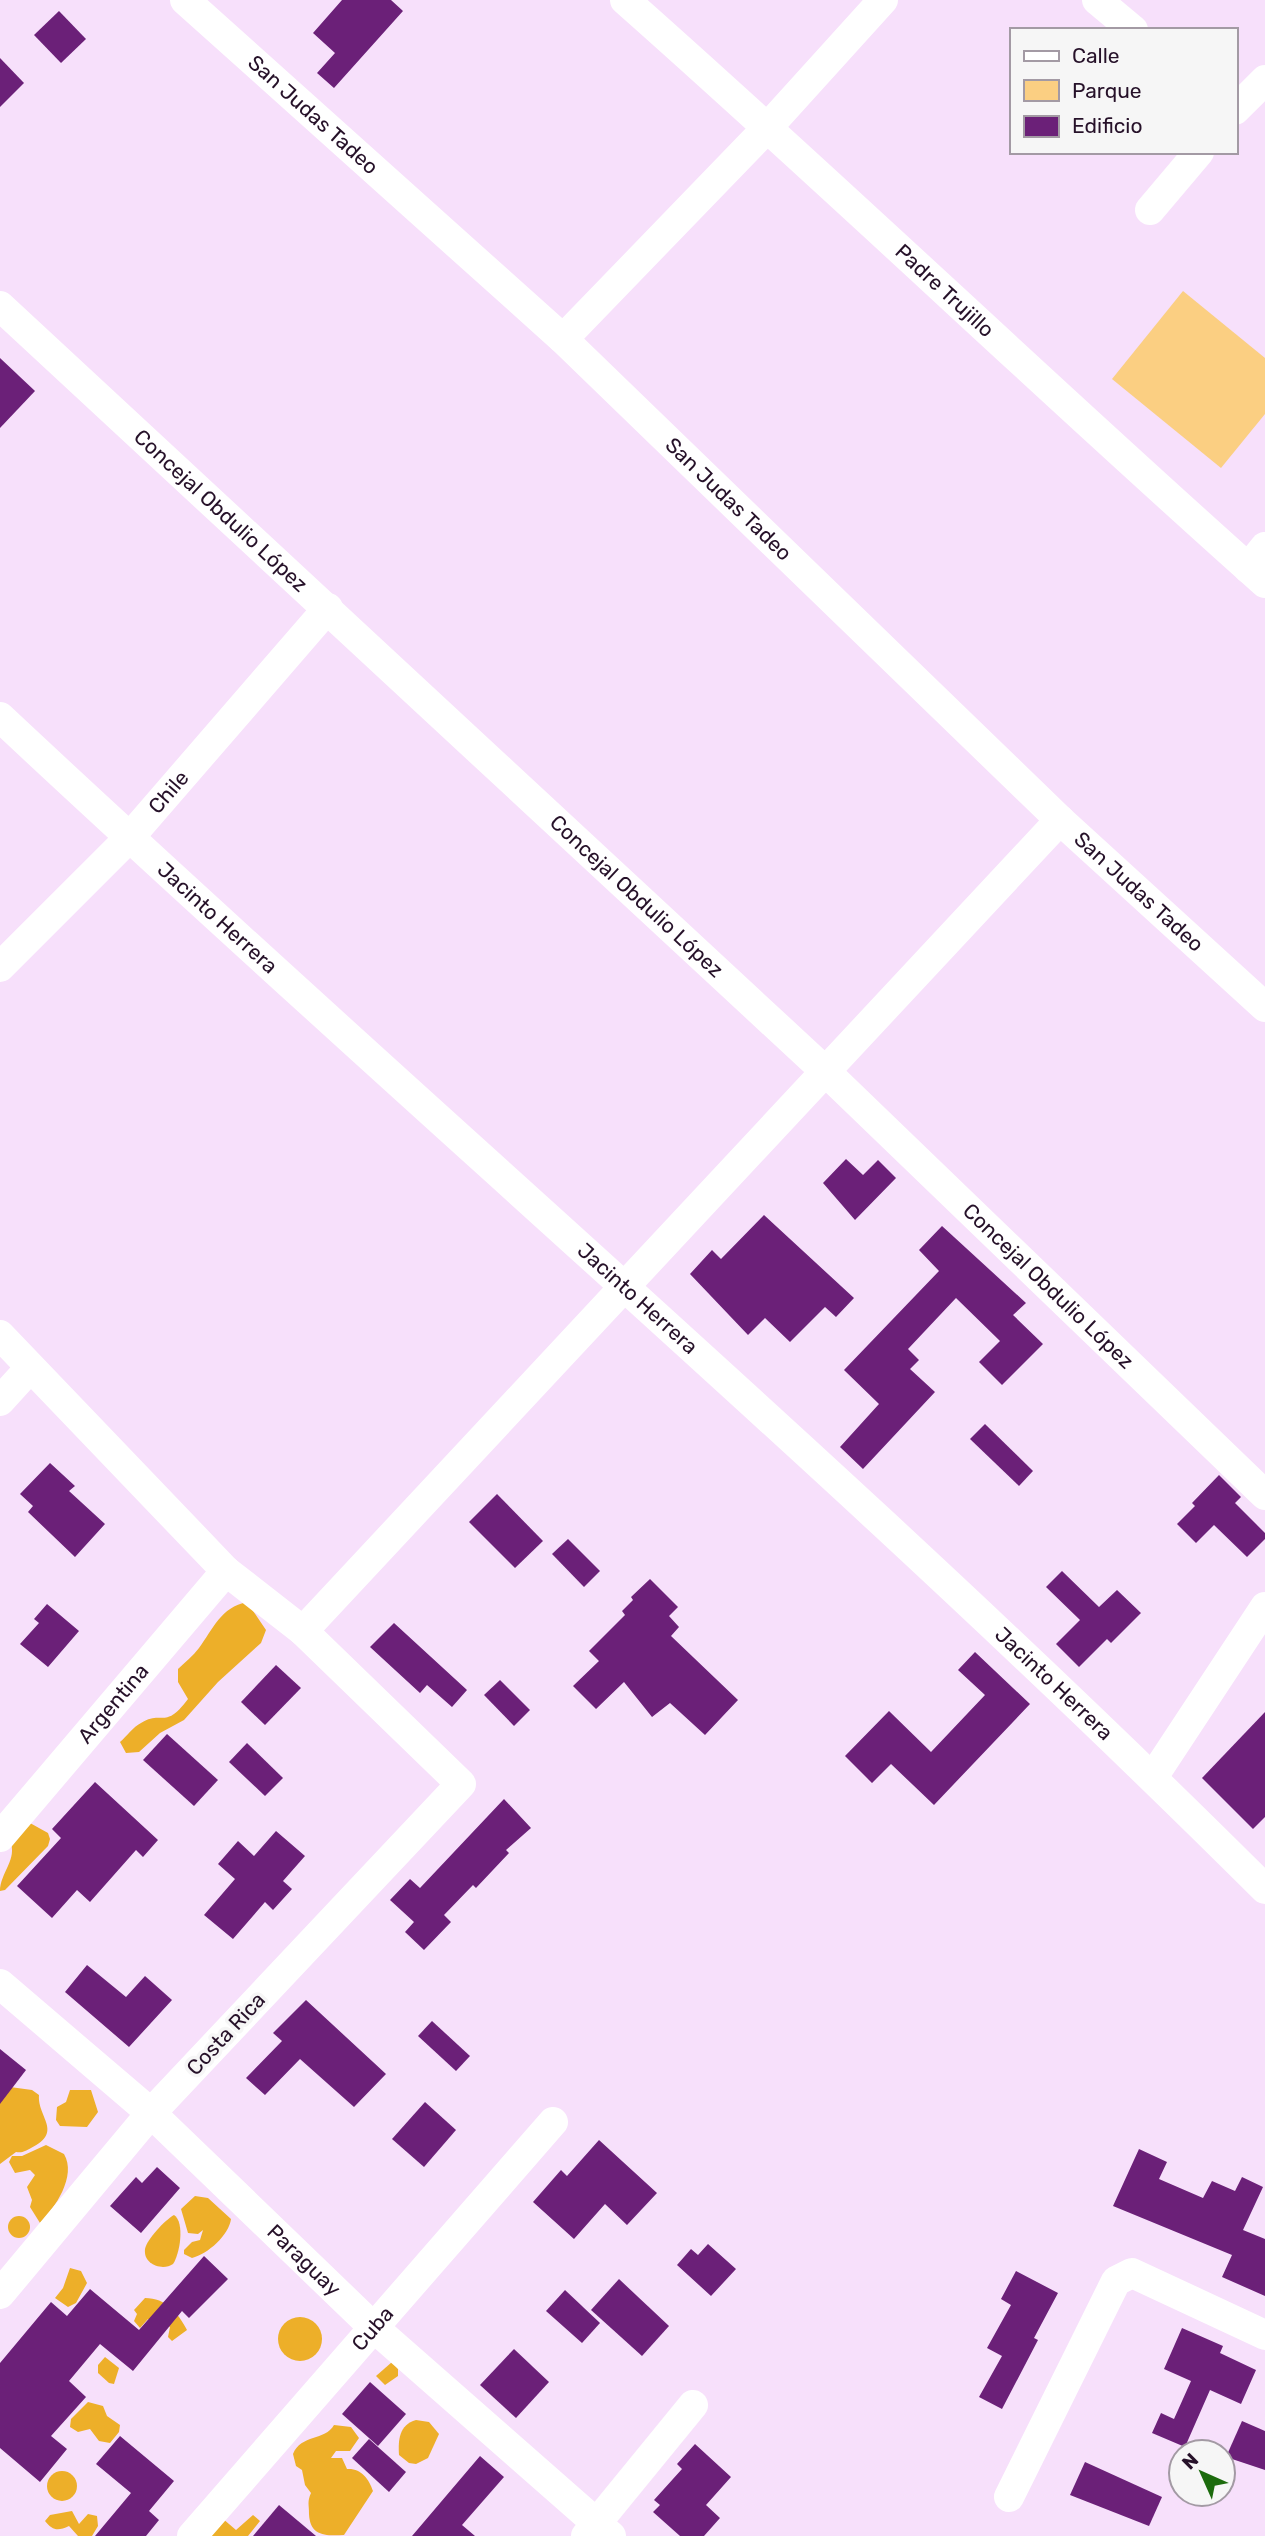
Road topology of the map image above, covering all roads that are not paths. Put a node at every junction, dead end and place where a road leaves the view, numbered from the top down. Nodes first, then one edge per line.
1 (185, 0) edge
2 (625, 0) edge
3 (883, 0) edge
4 (1097, 0) edge
5 (1131, 28) edge
6 (1265, 80) edge
7 (1237, 108) edge
8 (768, 127) junction
9 (1197, 154) edge
10 (1150, 210) dead end
11 (0, 306) edge
12 (564, 339) junction
13 (1259, 566) edge
14 (328, 608) junction
15 (0, 717) edge
16 (1060, 820) junction
17 (129, 838) junction
18 (0, 967) edge
19 (1265, 1007) edge
20 (825, 1071) junction
21 (624, 1285) junction
22 (0, 1335) edge
23 (30, 1368) junction
24 (0, 1401) edge
25 (1265, 1495) edge
26 (226, 1571) junction
27 (1265, 1607) edge
28 (303, 1631) junction
29 (1153, 1777) junction
30 (0, 1837) edge
31 (1265, 1889) edge
32 (0, 1984) edge
33 (151, 2113) junction
34 (553, 2122) dead end
35 (0, 2294) edge
36 (372, 2326) junction
37 (1265, 2335) edge
38 (693, 2405) dead end
39 (1009, 2497) dead end
40 (598, 2532) edge
41 (192, 2536) edge

1 - 12 street, San Judas Tadeo
2 - 8 street, Padre Trujillo
3 - 8 street
4 - 5 street
6 - 7 street
8 - 12 street
8 - 13 street, Padre Trujillo
9 - 10 street
11 - 14 street, Concejal Obdulio López
12 - 16 street, San Judas Tadeo
14 - 17 street, Chile
14 - 20 street, Concejal Obdulio López
15 - 17 street, Jacinto Herrera
16 - 19 street, San Judas Tadeo
16 - 20 street
17 - 18 street, Chile
17 - 21 street, Jacinto Herrera
20 - 21 street
20 - 25 street, Concejal Obdulio López
21 - 28 street
21 - 29 street, Jacinto Herrera
22 - 23 street
23 - 24 street
23 - 26 street
26 - 28 street
26 - 30 street, Argentina
27 - 29 street
28 - 33 street, Costa Rica
29 - 31 street, Jacinto Herrera
32 - 33 street, Paraguay
33 - 35 street, Costa Rica
33 - 36 street, Paraguay
34 - 36 street, Cuba
36 - 40 street, Paraguay
36 - 41 street, Cuba
37 - 39 street
38 - 40 street

